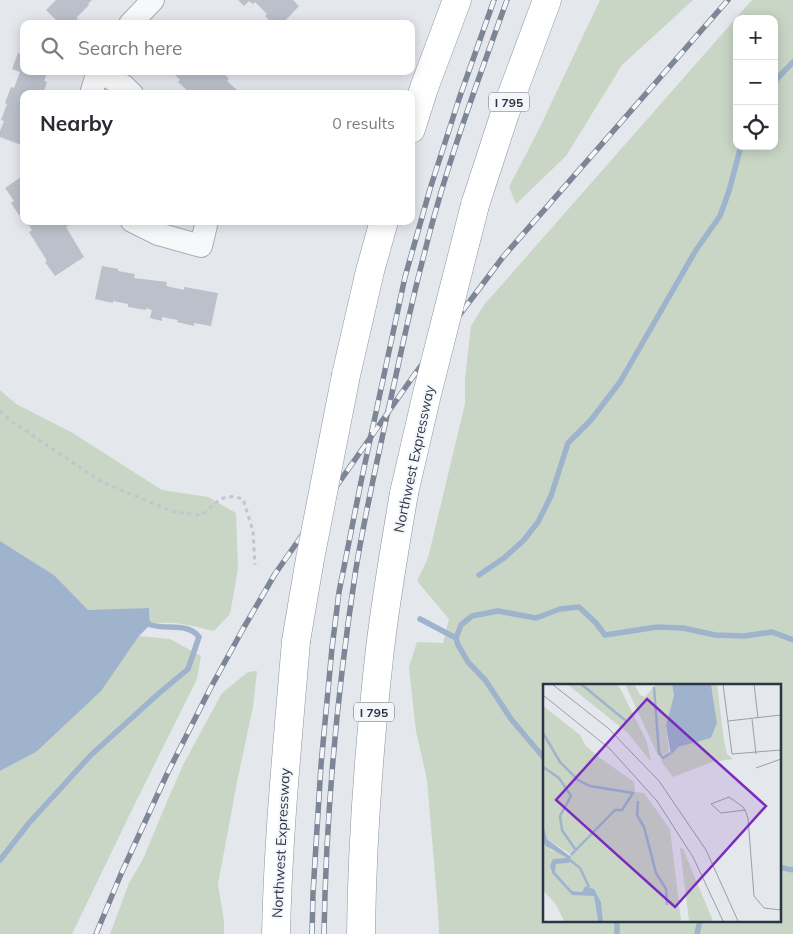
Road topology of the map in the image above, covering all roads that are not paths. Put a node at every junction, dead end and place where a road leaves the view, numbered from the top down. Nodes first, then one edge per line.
1 (152, 0) edge
2 (457, 0) edge
3 (547, 0) edge
4 (134, 20) edge
5 (97, 75) edge
6 (105, 75) edge
7 (92, 90) edge
8 (128, 90) edge
9 (415, 116) edge
10 (140, 225) edge
11 (206, 225) edge
12 (383, 225) edge
13 (276, 934) edge
14 (361, 934) edge

1 - 4 street
2 - 9 highway
3 - 14 highway, Northwest Expressway / I 795, bridge
5 - 7 street
6 - 8 street
10 - 11 street
12 - 13 highway, Northwest Expressway, bridge

